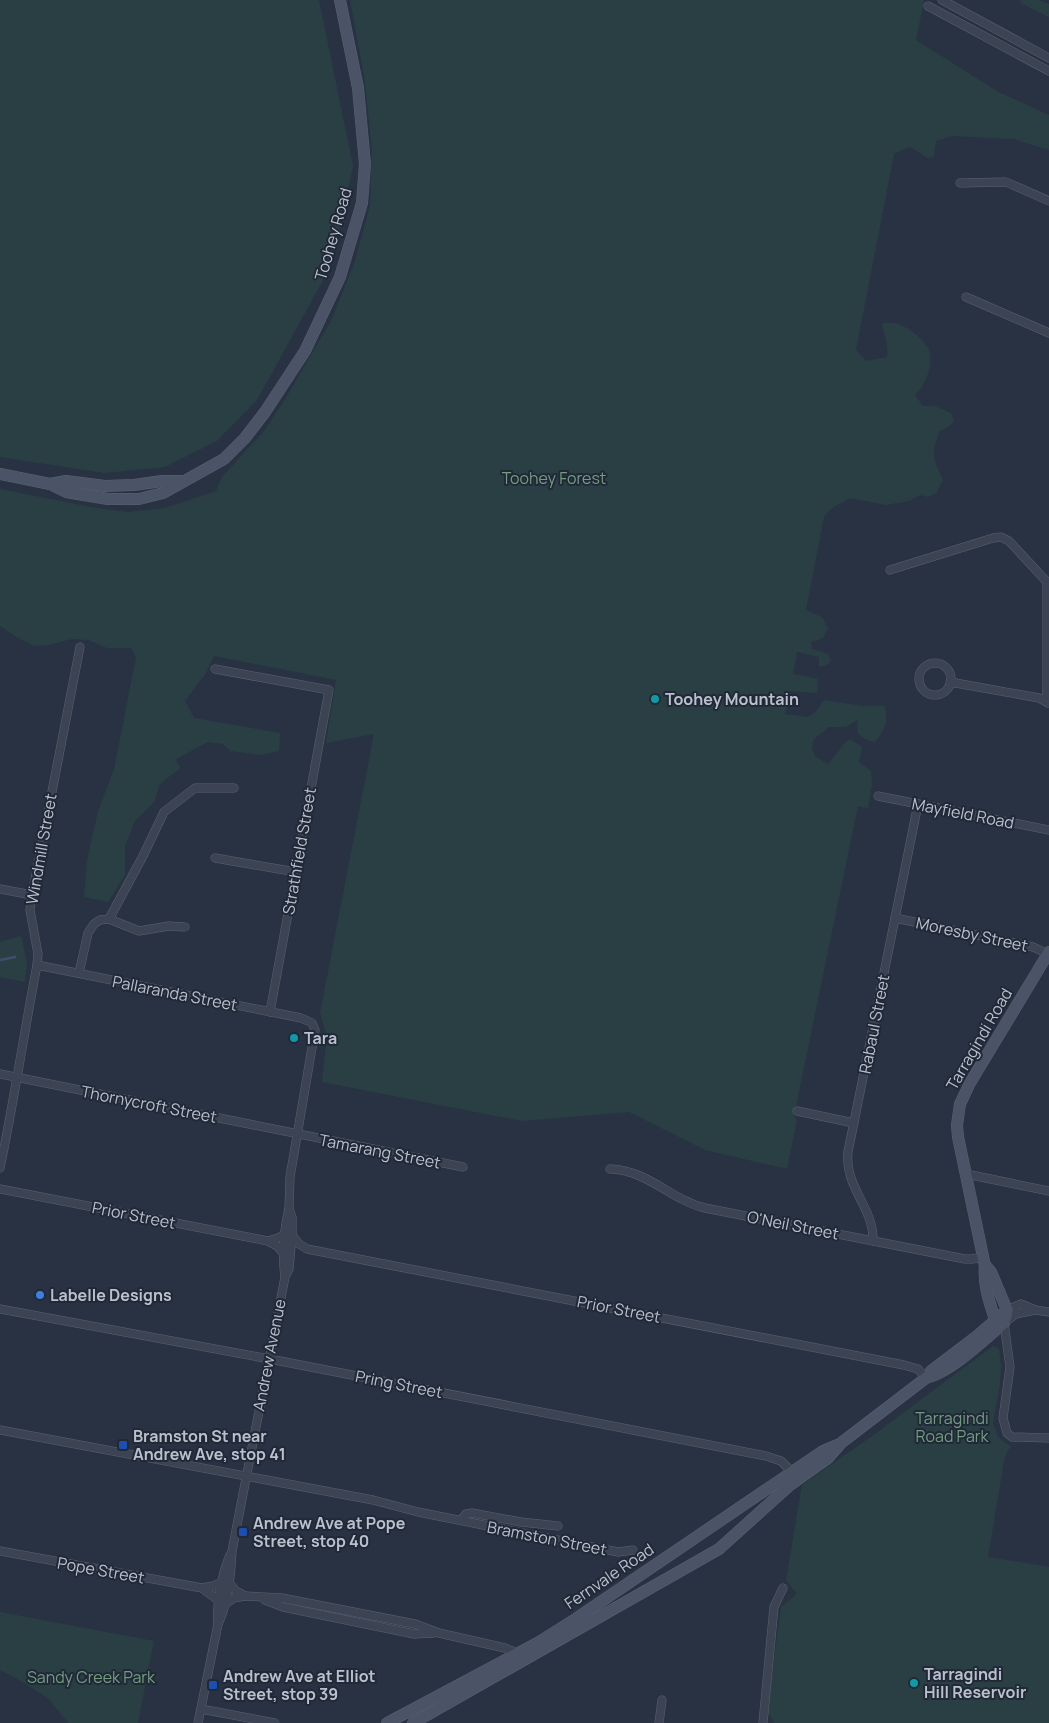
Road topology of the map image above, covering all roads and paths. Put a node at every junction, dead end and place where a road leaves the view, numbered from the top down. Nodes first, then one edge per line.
1 (340, 0) edge
2 (942, 0) edge
3 (928, 6) dead end
4 (1049, 58) edge
5 (1049, 71) edge
6 (960, 183) dead end
7 (1049, 201) edge
8 (966, 297) dead end
9 (1049, 333) edge
10 (0, 474) edge
11 (890, 570) dead end
12 (80, 647) dead end
13 (215, 669) dead end
14 (950, 682) junction
15 (1047, 702) edge
16 (234, 788) dead end
17 (878, 796) dead end
18 (918, 804) junction
19 (1049, 830) edge
20 (215, 858) dead end
21 (296, 872) junction
22 (0, 889) edge
23 (32, 895) junction
24 (895, 918) junction
25 (108, 919) junction
26 (185, 927) dead end
27 (1048, 953) edge
28 (37, 965) junction
29 (79, 973) junction
30 (270, 1012) junction
31 (312, 1023) joint
32 (0, 1074) edge
33 (16, 1078) junction
34 (797, 1111) dead end
35 (854, 1123) junction
36 (298, 1134) junction
37 (463, 1167) dead end
38 (0, 1168) edge
39 (610, 1169) dead end
40 (966, 1174) junction
41 (0, 1189) edge
42 (1049, 1191) edge
43 (289, 1234) junction
44 (268, 1241) junction
45 (873, 1241) junction
46 (307, 1249) junction
47 (287, 1256) junction
48 (984, 1261) junction
49 (0, 1309) edge
50 (1007, 1310) junction
51 (1035, 1310) junction
52 (1049, 1312) edge
53 (999, 1321) junction
54 (268, 1359) junction
55 (926, 1378) junction
56 (0, 1430) edge
57 (1049, 1438) edge
58 (841, 1443) junction
59 (792, 1472) junction
60 (246, 1475) junction
61 (461, 1520) junction
62 (558, 1526) dead end
63 (633, 1550) dead end
64 (0, 1551) edge
65 (226, 1582) junction
66 (202, 1588) junction
67 (783, 1588) dead end
68 (244, 1596) junction
69 (222, 1603) junction
70 (517, 1659) junction
71 (662, 1700) dead end
72 (201, 1709) junction
73 (198, 1723) edge
74 (275, 1723) edge
75 (387, 1723) edge
76 (413, 1723) edge
77 (659, 1723) edge
78 (763, 1723) edge

1 - 10 street, Toohey Road
2 - 4 street
3 - 5 street
6 - 7 street
8 - 9 street
11 - 15 street
12 - 23 street, Windmill Street
13 - 21 street, Strathfield Street
14 - 14 street
14 - 15 street
16 - 25 street
17 - 18 street, Mayfield Road
18 - 19 street, Mayfield Road
18 - 24 street, Rabaul Street
20 - 21 street
21 - 30 street, Strathfield Street
22 - 23 street
23 - 28 street, Windmill Street
24 - 27 street, Moresby Street
24 - 35 street, Rabaul Street
25 - 26 street
25 - 29 street
27 - 40 street, Tarragindi Road
28 - 29 street, Pallaranda Street
28 - 33 street, Windmill Street
29 - 30 street, Pallaranda Street
30 - 31 street, Pallaranda Street
31 - 36 street, Andrew Avenue
32 - 33 street, Thornycroft Street
33 - 36 street, Thornycroft Street
33 - 38 street, Windmill Street
34 - 35 street
35 - 45 street, Rabaul Street
36 - 37 street, Tamarang Street
36 - 43 street, Andrew Avenue
39 - 45 street, O'Neil Street
40 - 42 street
40 - 48 street, Tarragindi Road
41 - 44 street, Prior Street
43 - 44 street
43 - 46 street
43 - 47 street, Andrew Avenue
44 - 47 street, Prior Street
45 - 48 street, O'Neil Street
46 - 47 street
46 - 55 street, Prior Street
47 - 54 street, Andrew Avenue
48 - 50 street, Tarragindi Road
48 - 53 street, Tarragindi Road
49 - 54 street, Pring Street
50 - 51 street
50 - 53 street
51 - 52 street
51 - 53 street
53 - 55 street, Fernvale Road
53 - 57 street
54 - 59 street, Pring Street
54 - 60 street, Andrew Avenue
55 - 58 street, Fernvale Road
56 - 60 street, Bramston Street
58 - 59 street, Fernvale Road
58 - 70 street, Fernvale Road
59 - 70 street, Fernvale Road
60 - 61 street, Bramston Street
60 - 65 street, Andrew Avenue
61 - 62 street, Bramston Street
61 - 63 street, Bramston Street
64 - 66 street, Pope Street
65 - 66 street, Pope Street
65 - 68 street
65 - 69 street, Andrew Avenue
66 - 69 street, Pope Street
67 - 78 street
68 - 69 street
68 - 70 street
69 - 72 street, Andrew Avenue
70 - 75 street, Fernvale Road
70 - 76 street, Fernvale Road
71 - 77 street
72 - 73 street, Andrew Avenue
72 - 74 street

